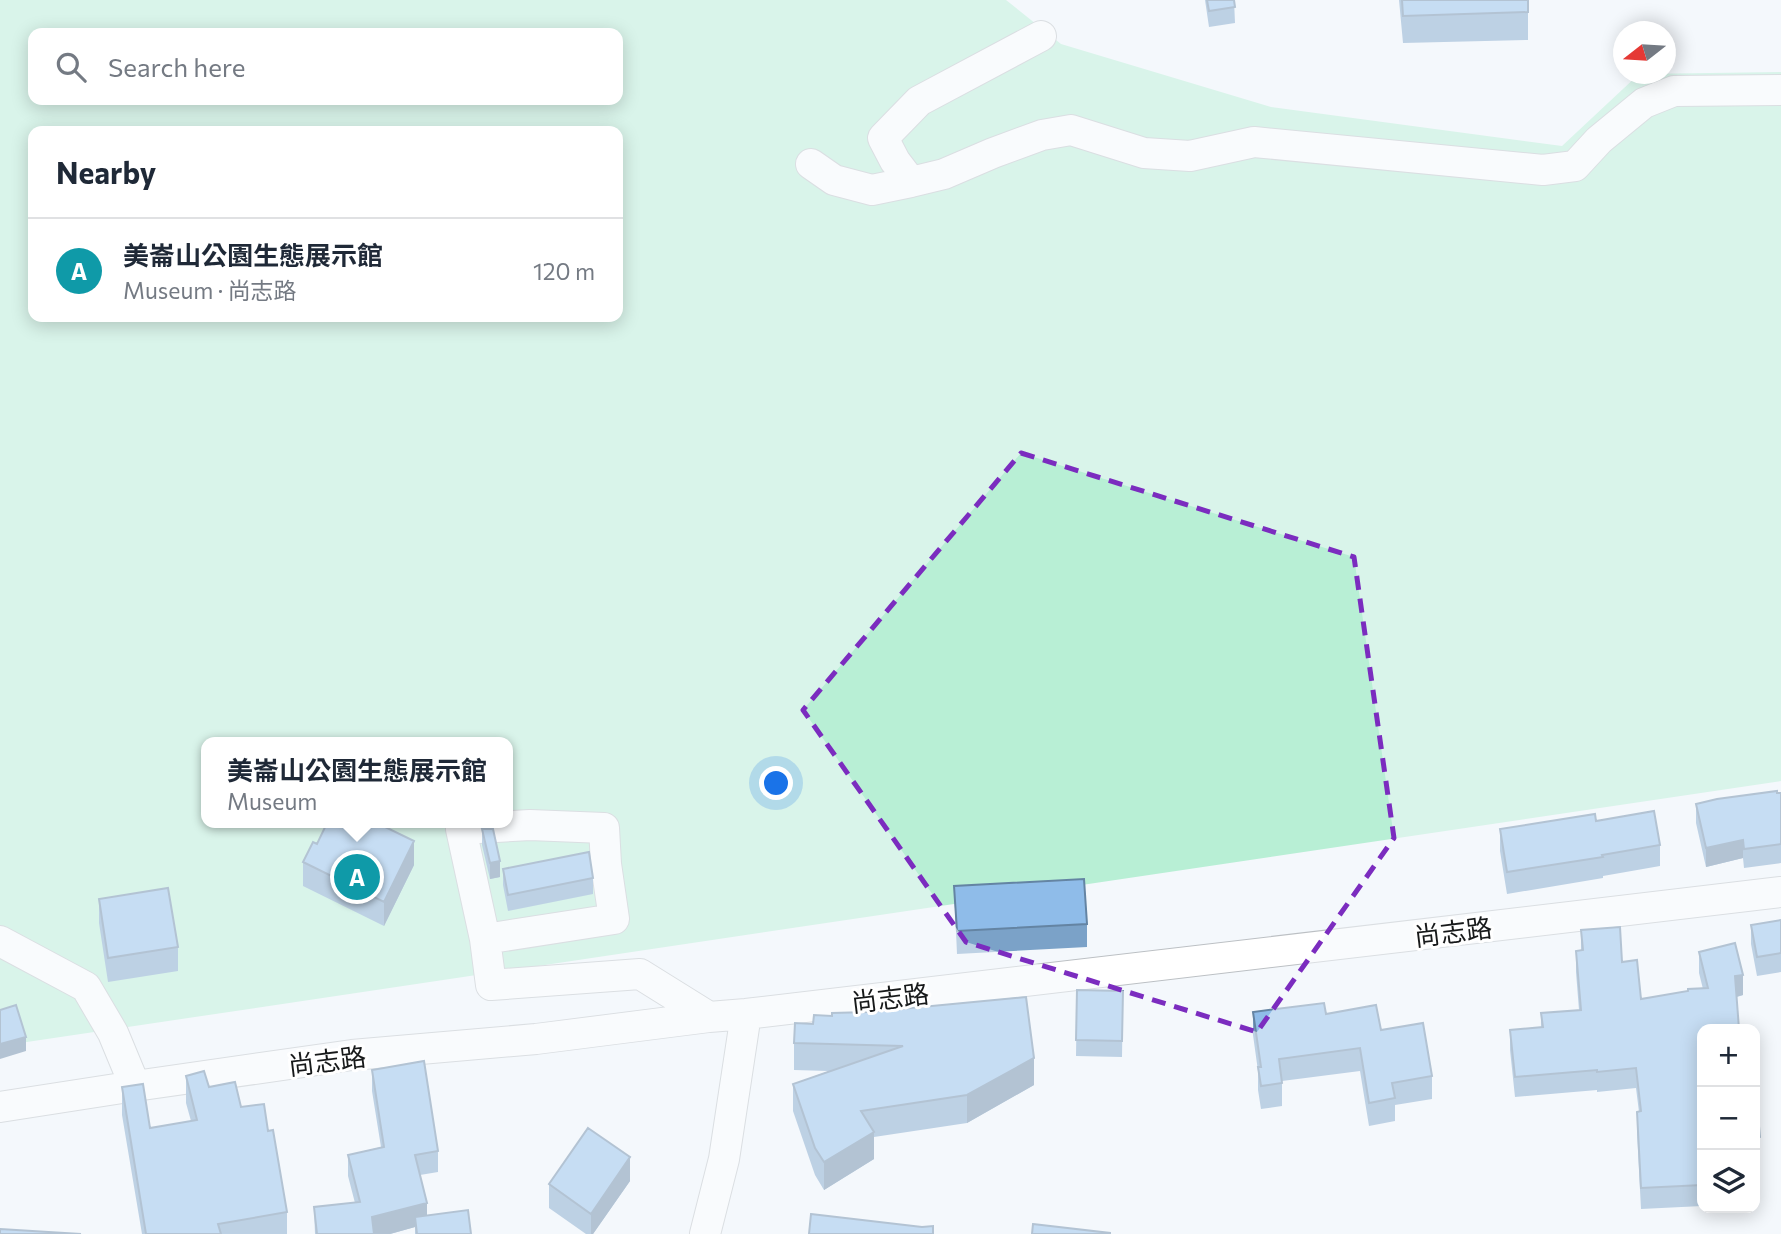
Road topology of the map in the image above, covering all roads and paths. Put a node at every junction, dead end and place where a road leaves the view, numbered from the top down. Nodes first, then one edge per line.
1 (1041, 36) dead end
2 (1781, 90) edge
3 (811, 164) dead end
4 (911, 182) junction
5 (513, 826) edge
6 (478, 828) edge
7 (1781, 892) edge
8 (485, 939) junction
9 (0, 941) edge
10 (746, 1014) junction
11 (709, 1017) junction
12 (135, 1086) junction
13 (0, 1107) edge
14 (705, 1234) edge

1 - 4 street
2 - 4 street
3 - 4 street
5 - 8 street
6 - 8 street
7 - 10 street, 尚志路
8 - 11 street
9 - 12 street
10 - 11 street, 尚志路
10 - 14 street
11 - 12 street, 尚志路
12 - 13 street, 尚志路

